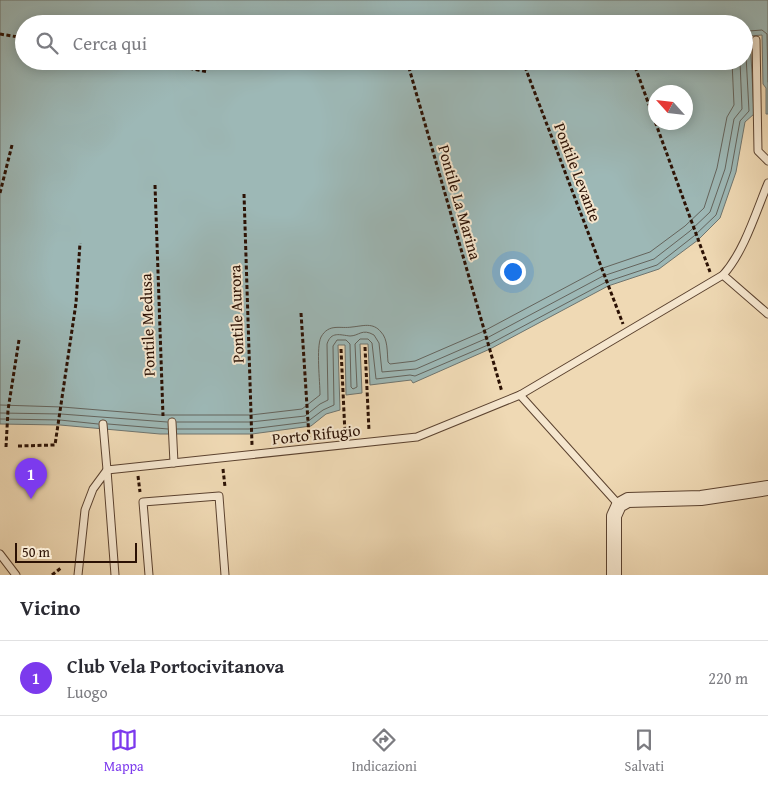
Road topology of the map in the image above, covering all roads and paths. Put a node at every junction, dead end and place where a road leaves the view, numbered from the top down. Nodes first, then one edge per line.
1 (0, 34) edge
2 (15, 36) edge
3 (756, 40) dead end
4 (197, 70) edge
5 (410, 70) edge
6 (526, 70) edge
7 (635, 70) edge
8 (208, 72) dead end
9 (12, 144) dead end
10 (768, 161) edge
11 (768, 183) edge
12 (155, 185) dead end
13 (0, 193) edge
14 (244, 194) dead end
15 (80, 243) dead end
16 (723, 275) junction
17 (714, 281) junction
18 (301, 313) dead end
19 (768, 314) edge
20 (626, 333) junction
21 (19, 340) dead end
22 (365, 347) dead end
23 (341, 349) dead end
24 (520, 395) junction
25 (505, 402) junction
26 (172, 422) dead end
27 (103, 424) dead end
28 (163, 424) dead end
29 (308, 427) dead end
30 (252, 434) dead end
31 (369, 442) junction
32 (345, 445) junction
33 (18, 446) dead end
34 (6, 447) dead end
35 (222, 458) junction
36 (174, 463) junction
37 (137, 467) junction
38 (107, 470) junction
39 (768, 488) edge
40 (219, 496) junction
41 (143, 502) junction
42 (620, 505) junction
43 (0, 554) edge
44 (61, 568) dead end
45 (16, 575) edge
46 (52, 575) edge
47 (78, 575) edge
48 (115, 575) edge
49 (149, 575) edge
50 (226, 575) edge
51 (614, 575) edge

1 - 2 path
3 - 10 lane
4 - 8 path
5 - 25 path, Pontile La Marina
6 - 20 path, Pontile Levante
7 - 17 path
9 - 13 path
11 - 16 lane, Porto Rifugio
12 - 28 path, Pontile Medusa
14 - 30 path, Pontile Aurora
15 - 33 path
16 - 17 lane, Porto Rifugio
16 - 19 lane
17 - 20 lane, Porto Rifugio
18 - 29 path
20 - 24 lane, Porto Rifugio
21 - 34 path
22 - 31 path
23 - 32 path
24 - 25 lane, Porto Rifugio
24 - 42 lane
25 - 31 lane, Porto Rifugio
26 - 36 lane
27 - 38 lane
31 - 32 lane, Porto Rifugio
32 - 35 lane, Porto Rifugio
35 - 36 lane, Porto Rifugio
35 - 40 path
36 - 37 lane, Porto Rifugio
37 - 38 lane, Porto Rifugio
37 - 41 path
38 - 47 lane
38 - 48 lane
39 - 42 street
40 - 41 lane
40 - 50 lane
41 - 49 lane
42 - 51 street
43 - 45 lane
44 - 46 path

